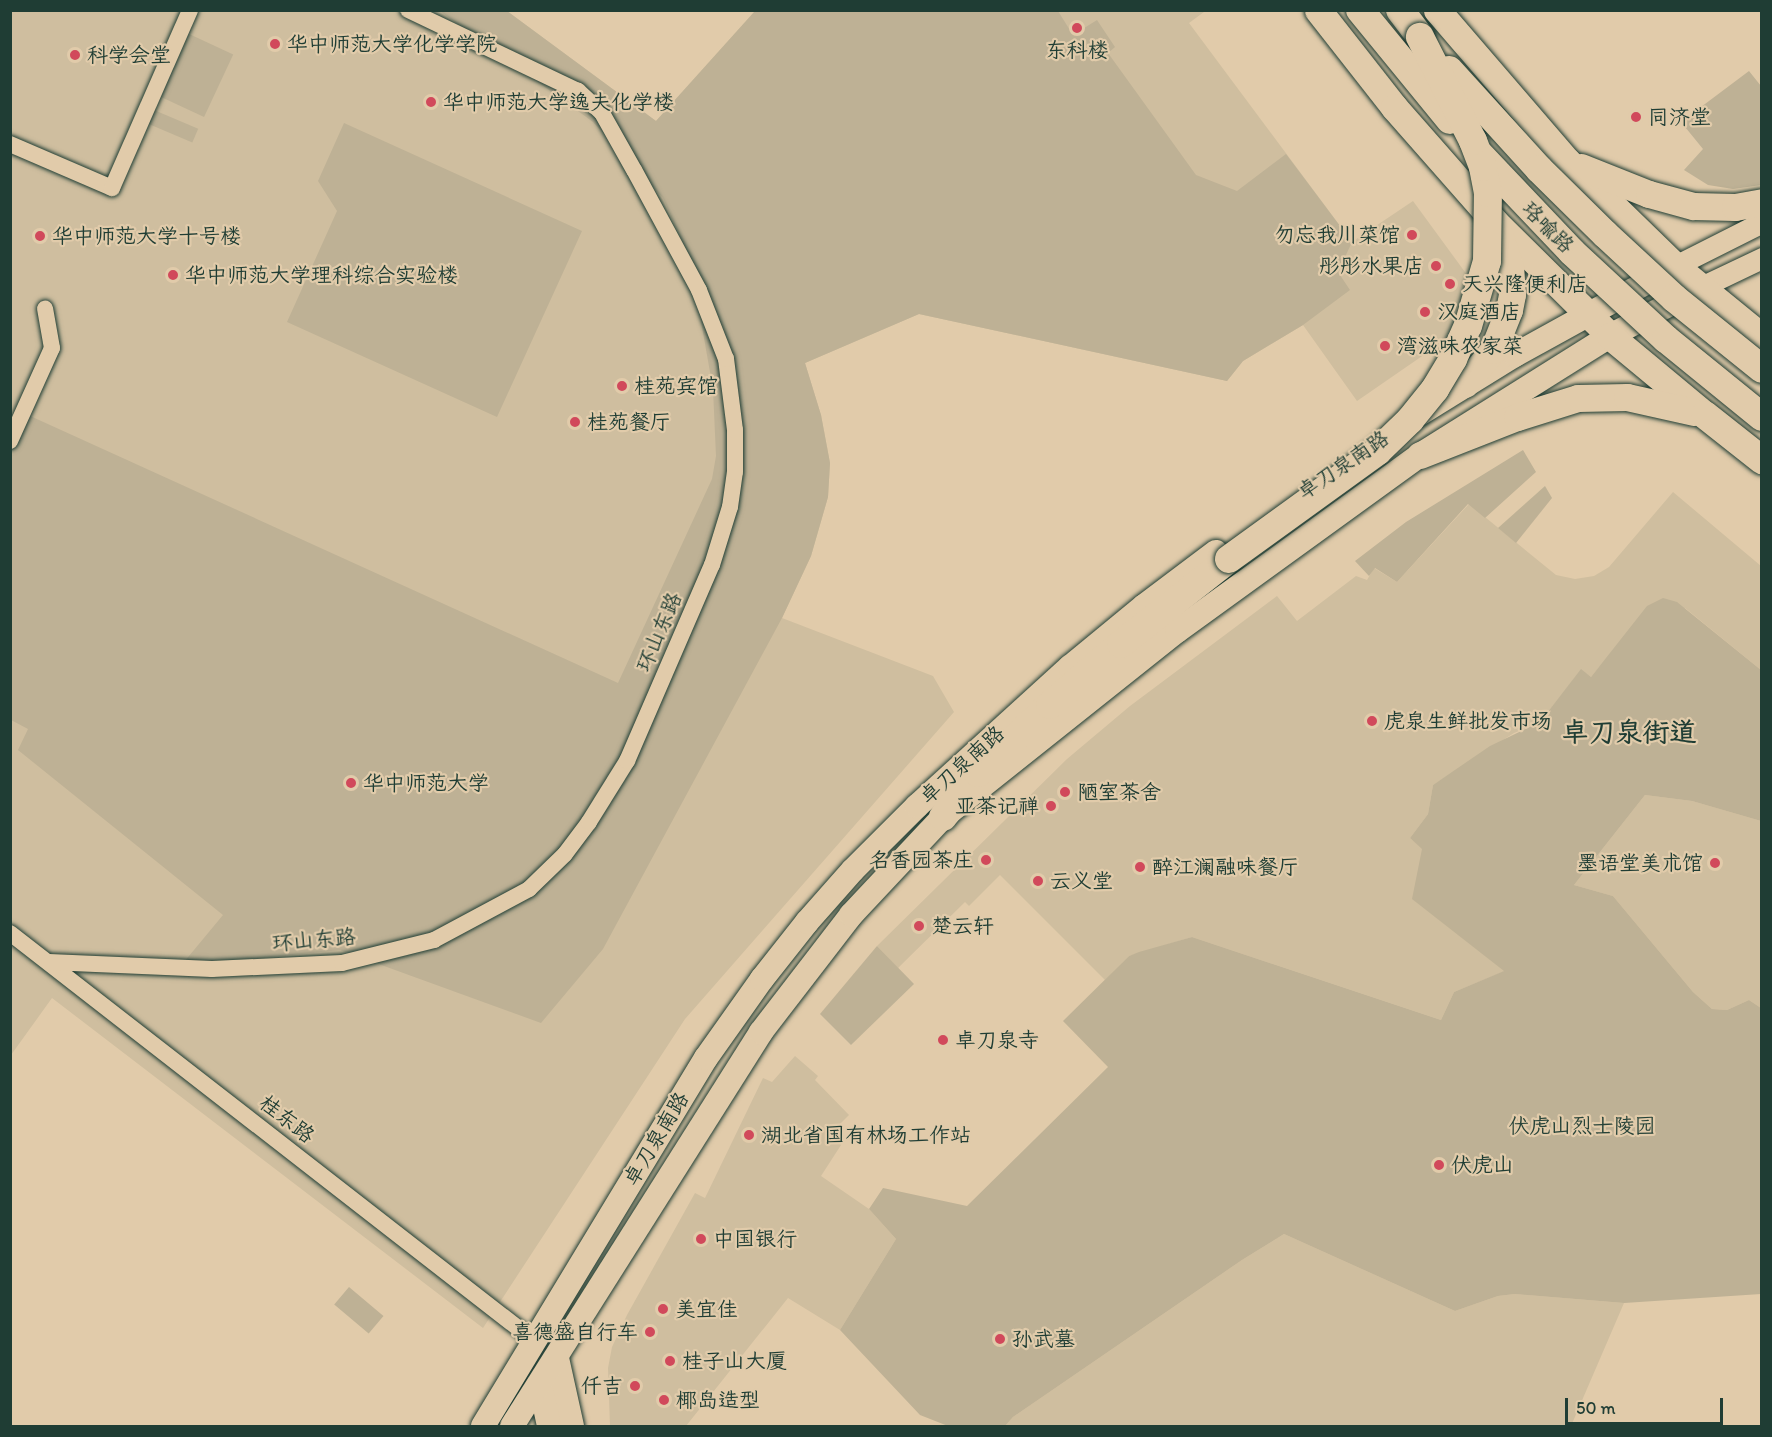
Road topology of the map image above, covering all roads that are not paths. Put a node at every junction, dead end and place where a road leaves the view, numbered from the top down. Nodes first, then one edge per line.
1 (190, 10) edge
2 (408, 10) edge
3 (1318, 10) edge
4 (1360, 10) edge
5 (1400, 10) edge
6 (1437, 10) edge
7 (1420, 37) junction
8 (1462, 42) junction
9 (1394, 107) junction
10 (10, 144) edge
11 (1567, 161) junction
12 (1761, 202) edge
13 (1495, 222) junction
14 (1761, 222) edge
15 (1761, 258) edge
16 (1675, 266) junction
17 (1699, 288) junction
18 (45, 309) dead end
19 (1587, 314) junction
20 (1610, 336) junction
21 (1761, 338) edge
22 (1761, 369) edge
23 (1465, 384) junction
24 (1705, 415) junction
25 (1761, 417) edge
26 (10, 441) edge
27 (1420, 455) junction
28 (1761, 460) edge
29 (943, 816) junction
30 (10, 933) edge
31 (50, 962) junction
32 (536, 1342) junction
33 (557, 1358) junction
34 (540, 1384) junction
35 (483, 1426) edge
36 (513, 1426) edge
37 (549, 1426) edge
38 (572, 1426) edge

1 - 10 street
2 - 31 street, 环山东路
3 - 9 main road
4 - 25 highway, 珞喻路, bridge
5 - 7 highway, 珞喻路
6 - 8 main road
7 - 22 highway, 珞喻路, bridge
7 - 29 highway, bridge
8 - 9 main road
8 - 11 main road
9 - 13 main road
11 - 12 main road
11 - 16 main road
13 - 19 main road
13 - 23 main road
14 - 16 street
15 - 17 street
16 - 17 main road
16 - 19 main road, 卓刀泉南路
17 - 20 main road, 卓刀泉南路
17 - 21 main road
18 - 26 street
19 - 20 main road
19 - 23 main road, 卓刀泉南路
20 - 24 main road
20 - 27 main road, 卓刀泉南路
23 - 32 main road, 卓刀泉南路
24 - 27 main road
24 - 28 highway
27 - 29 main road, 卓刀泉南路
29 - 33 main road, 卓刀泉南路
30 - 31 street, 桂东路
31 - 32 street, 桂东路
32 - 35 main road, 卓刀泉南路
33 - 34 main road, 卓刀泉南路
33 - 38 main road
34 - 36 main road, 卓刀泉南路
34 - 37 main road

